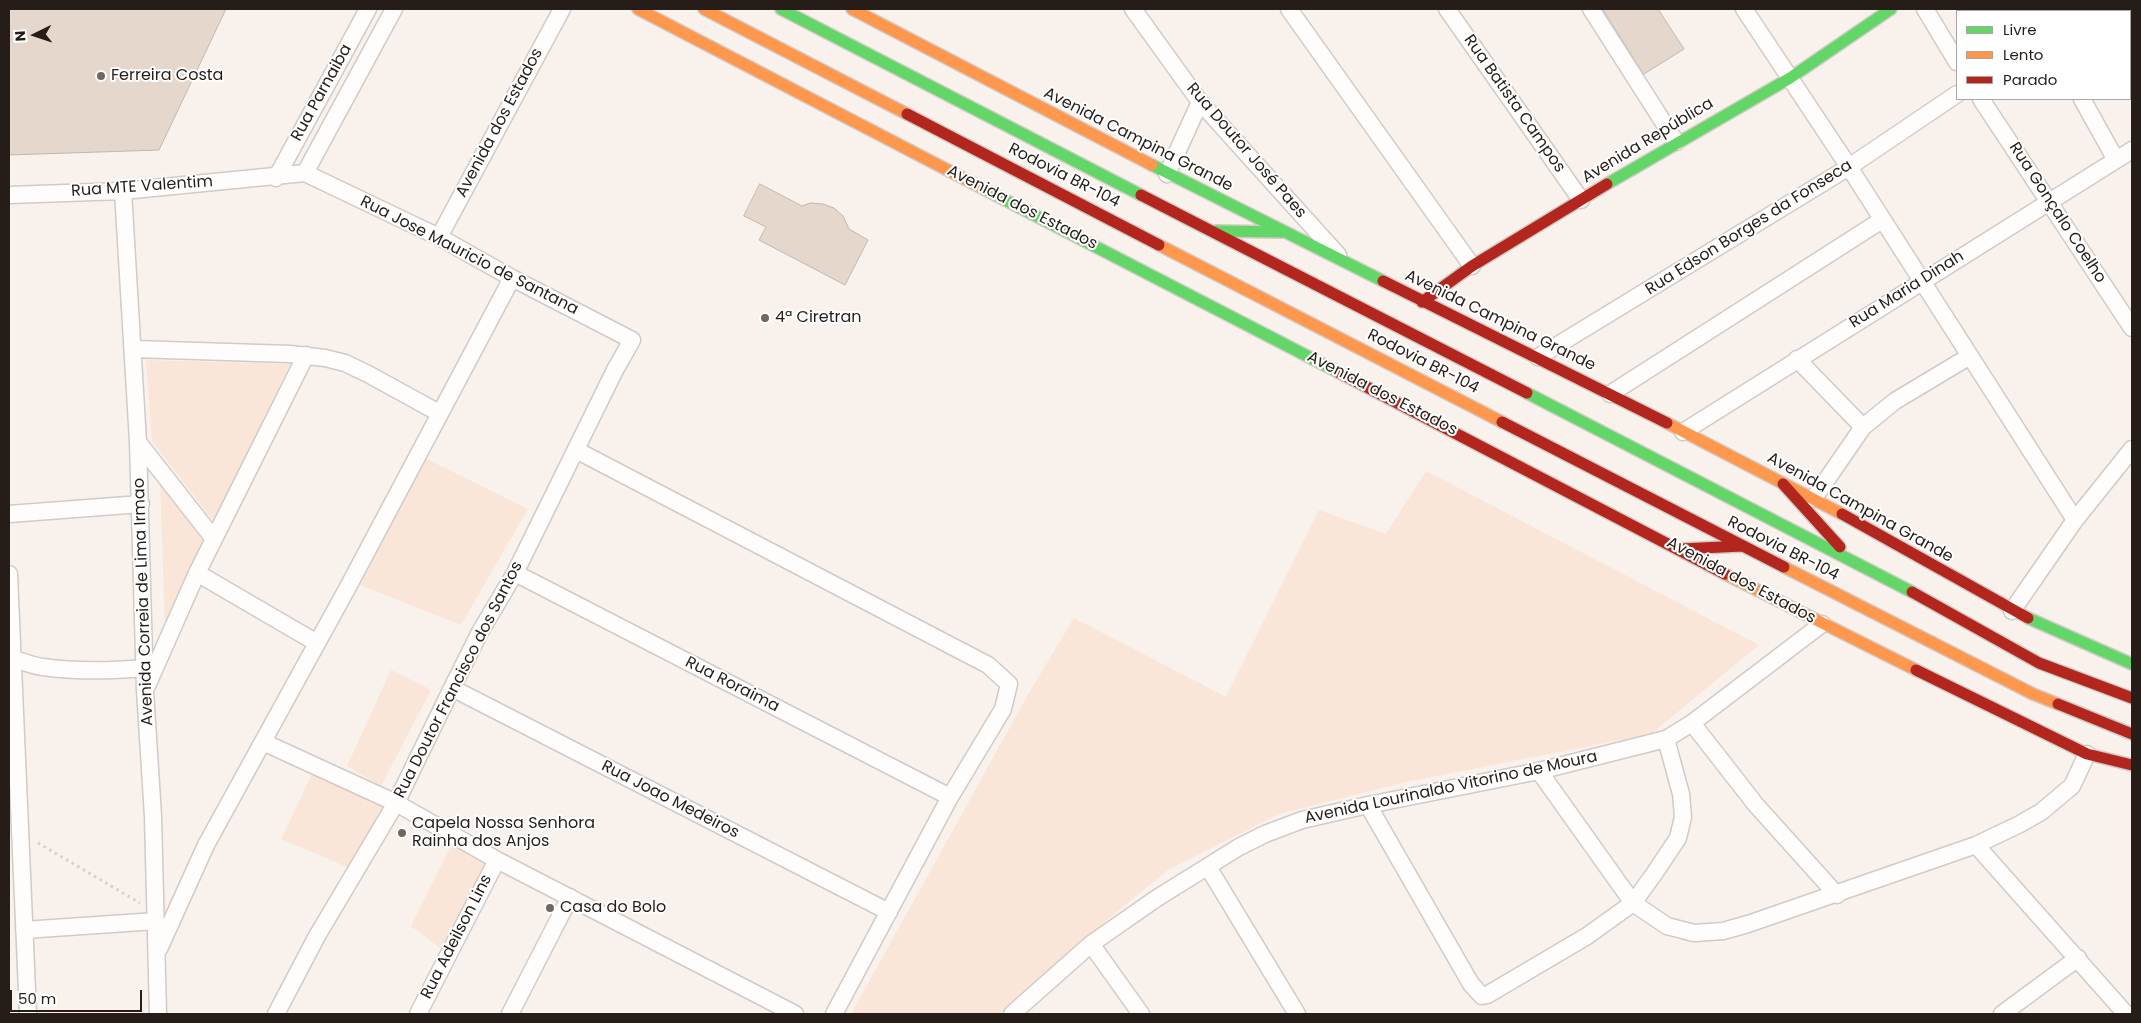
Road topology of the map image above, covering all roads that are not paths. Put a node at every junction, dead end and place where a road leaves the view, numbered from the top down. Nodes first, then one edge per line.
1 (368, 9) edge
2 (394, 9) edge
3 (562, 9) edge
4 (638, 9) edge
5 (704, 9) edge
6 (781, 9) edge
7 (855, 9) edge
8 (1133, 9) edge
9 (1289, 9) edge
10 (1447, 9) edge
11 (1591, 9) edge
12 (1744, 9) edge
13 (1891, 9) edge
14 (1925, 9) edge
15 (1956, 60) edge
16 (1790, 78) junction
17 (1956, 95) edge
18 (1982, 100) edge
19 (2083, 100) edge
20 (1200, 102) junction
21 (1676, 142) junction
22 (2132, 150) edge
23 (2116, 160) junction
24 (1848, 167) junction
25 (305, 174) junction
26 (1167, 174) junction
27 (276, 178) junction
28 (123, 191) junction
29 (9, 195) edge
30 (1581, 200) junction
31 (2050, 202) junction
32 (1882, 220) junction
33 (1210, 231) junction
34 (1282, 232) junction
35 (439, 237) junction
36 (1346, 264) junction
37 (1472, 266) junction
38 (512, 278) junction
39 (1922, 282) junction
40 (1422, 302) junction
41 (2132, 328) edge
42 (632, 340) joint
43 (134, 349) junction
44 (306, 355) junction
45 (1970, 356) junction
46 (1538, 357) junction
47 (1796, 358) junction
48 (1610, 394) junction
49 (439, 413) junction
50 (1863, 427) junction
51 (1683, 432) junction
52 (138, 442) junction
53 (2132, 449) edge
54 (576, 450) junction
55 (1783, 484) junction
56 (1814, 498) junction
57 (141, 504) junction
58 (9, 514) edge
59 (2074, 520) junction
60 (214, 539) junction
61 (1742, 546) junction
62 (1681, 549) junction
63 (1853, 561) junction
64 (197, 573) junction
65 (515, 573) junction
66 (9, 574) edge
67 (9, 595) edge
68 (2012, 611) junction
69 (1822, 624) junction
70 (317, 643) junction
71 (10, 659) edge
72 (2132, 664) edge
73 (145, 668) junction
74 (452, 688) junction
75 (145, 691) junction
76 (2132, 698) edge
77 (1692, 723) junction
78 (2132, 734) edge
79 (1666, 739) junction
80 (263, 742) junction
81 (2087, 754) junction
82 (2132, 765) edge
83 (1539, 771) junction
84 (950, 797) junction
85 (396, 803) junction
86 (14, 805) edge
87 (1368, 805) junction
88 (1976, 845) junction
89 (497, 860) junction
90 (1208, 866) junction
91 (1837, 895) junction
92 (570, 897) junction
93 (1633, 902) junction
94 (888, 912) junction
95 (156, 916) junction
96 (24, 930) junction
97 (1091, 944) junction
98 (157, 952) junction
99 (2078, 958) junction
100 (28, 1014) edge
101 (158, 1014) edge
102 (276, 1014) edge
103 (418, 1014) edge
104 (510, 1014) edge
105 (795, 1014) edge
106 (834, 1014) edge
107 (1012, 1014) edge
108 (1141, 1014) edge
109 (1297, 1014) edge
110 (2002, 1014) edge
111 (2126, 1014) edge

1 - 27 street, Rua Parnaiba
2 - 25 street, Rua Parnaiba
3 - 35 street, Avenida dos Estados
4 - 62 main road, Avenida dos Estados
5 - 61 main road, Rodovia BR-104
6 - 33 main road, Rodovia BR-104
7 - 26 main road, Avenida Campina Grande
8 - 20 street, Rua Doutor José Paes
9 - 37 street
10 - 30 street, Rua Batista Campos
11 - 21 street
12 - 16 street
13 - 16 main road, Avenida República
14 - 15 street
16 - 21 main road, Avenida República
16 - 24 street
17 - 24 street, Rua Edson Borges da Fonseca
18 - 31 street, Rua Gonçalo Coelho
19 - 23 street
20 - 26 street
20 - 36 street, Rua Doutor José Paes
21 - 30 main road, Avenida República
22 - 23 street, Rua Maria Dinah
23 - 31 street, Rua Maria Dinah
24 - 32 street
24 - 46 street, Rua Edson Borges da Fonseca
25 - 27 street
25 - 35 street, Rua Jose Mauricio de Santana
26 - 34 main road, Avenida Campina Grande
27 - 28 street, Rua MTE Valentim
28 - 29 street, Rua MTE Valentim
28 - 43 street, Avenida Correia de Lima Irmao
30 - 37 main road, Avenida República
31 - 39 street, Rua Maria Dinah
31 - 41 street, Rua Gonçalo Coelho
32 - 39 street
32 - 48 street
33 - 34 main road
33 - 63 main road, Rodovia BR-104
34 - 36 main road, Avenida Campina Grande
35 - 38 street, Rua Jose Mauricio de Santana
36 - 40 main road, Avenida Campina Grande
37 - 40 main road, Avenida República
38 - 42 street, Rua Jose Mauricio de Santana
38 - 49 street
39 - 45 street
39 - 47 street, Rua Maria Dinah
40 - 46 main road, Avenida Campina Grande
42 - 54 street, Rua Doutor Francisco dos Santos
43 - 44 street
43 - 52 street, Avenida Correia de Lima Irmao
44 - 49 street
44 - 60 street
45 - 50 street
45 - 59 street
46 - 48 main road, Avenida Campina Grande
47 - 50 street
47 - 51 street, Rua Maria Dinah
48 - 51 main road, Avenida Campina Grande
49 - 70 street
50 - 56 street
51 - 55 main road, Avenida Campina Grande
52 - 57 street, Avenida Correia de Lima Irmao
52 - 60 street
53 - 59 street
54 - 65 street, Rua Doutor Francisco dos Santos
54 - 84 street
55 - 56 main road, Avenida Campina Grande
55 - 63 main road
56 - 68 main road, Avenida Campina Grande
57 - 58 street
57 - 73 street, Avenida Correia de Lima Irmao
59 - 68 street
60 - 64 street
61 - 62 main road
61 - 78 main road, Rodovia BR-104
62 - 69 main road, Avenida dos Estados
63 - 76 main road, Rodovia BR-104
64 - 70 street
64 - 75 street
65 - 74 street, Rua Doutor Francisco dos Santos
65 - 84 street, Rua Roraima
66 - 67 street
67 - 71 street
68 - 72 main road, Avenida Campina Grande
69 - 77 street, Avenida Lourinaldo Vitorino de Moura
69 - 81 main road, Avenida dos Estados
70 - 80 street
71 - 73 street
71 - 86 street
73 - 75 street, Avenida Correia de Lima Irmao
74 - 85 street, Rua Doutor Francisco dos Santos
74 - 94 street, Rua Joao Medeiros
75 - 95 street, Avenida Correia de Lima Irmao
77 - 79 street, Avenida Lourinaldo Vitorino de Moura
77 - 91 street
79 - 83 street, Avenida Lourinaldo Vitorino de Moura
79 - 93 street
80 - 85 street
80 - 98 street
81 - 82 main road, Avenida dos Estados
81 - 88 street
83 - 87 street, Avenida Lourinaldo Vitorino de Moura
83 - 93 street
84 - 94 street
85 - 89 street
85 - 102 street, Rua Doutor Francisco dos Santos
86 - 96 street
87 - 90 street, Avenida Lourinaldo Vitorino de Moura
87 - 93 street
88 - 91 street
88 - 99 street
89 - 92 street
89 - 103 street, Rua Adeilson Lins
90 - 97 street, Avenida Lourinaldo Vitorino de Moura
90 - 109 street
91 - 93 street
92 - 104 street
92 - 105 street
94 - 106 street
95 - 96 street
95 - 98 street, Avenida Correia de Lima Irmao
96 - 100 street
97 - 107 street, Avenida Lourinaldo Vitorino de Moura
97 - 108 street
98 - 101 street, Avenida Correia de Lima Irmao
99 - 110 street
99 - 111 street

